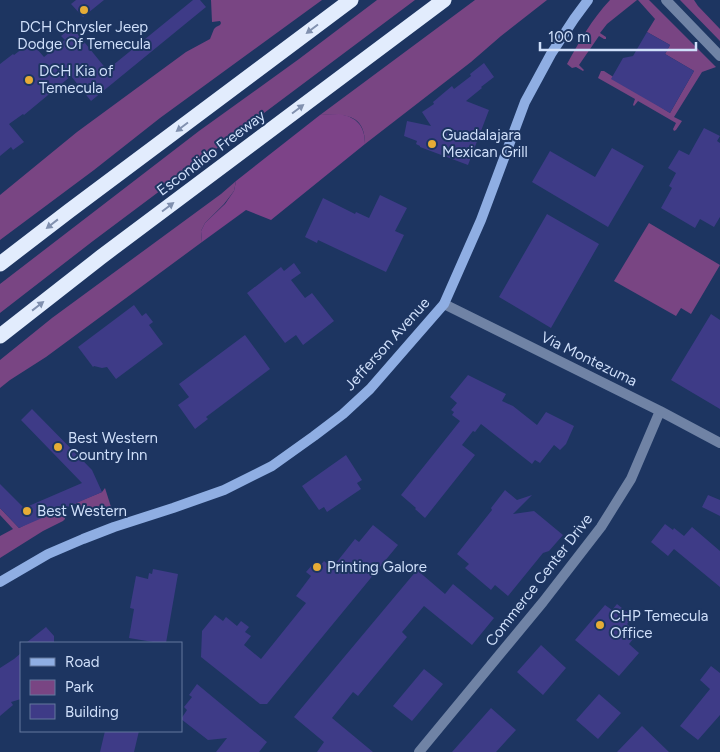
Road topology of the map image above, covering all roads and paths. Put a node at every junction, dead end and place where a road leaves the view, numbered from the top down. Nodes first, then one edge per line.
1 (351, 0) edge
2 (444, 0) edge
3 (588, 0) edge
4 (666, 0) edge
5 (720, 56) edge
6 (0, 264) edge
7 (444, 304) junction
8 (0, 336) edge
9 (660, 411) junction
10 (720, 443) edge
11 (0, 582) edge
12 (419, 752) edge

1 -> 6 highway
8 -> 2 highway, Escondido Freeway
3 - 7 main road, Jefferson Avenue
4 - 5 street
7 - 9 street, Via Montezuma
7 - 11 main road, Jefferson Avenue
9 - 10 street, Via Montezuma
9 - 12 street, Commerce Center Drive

